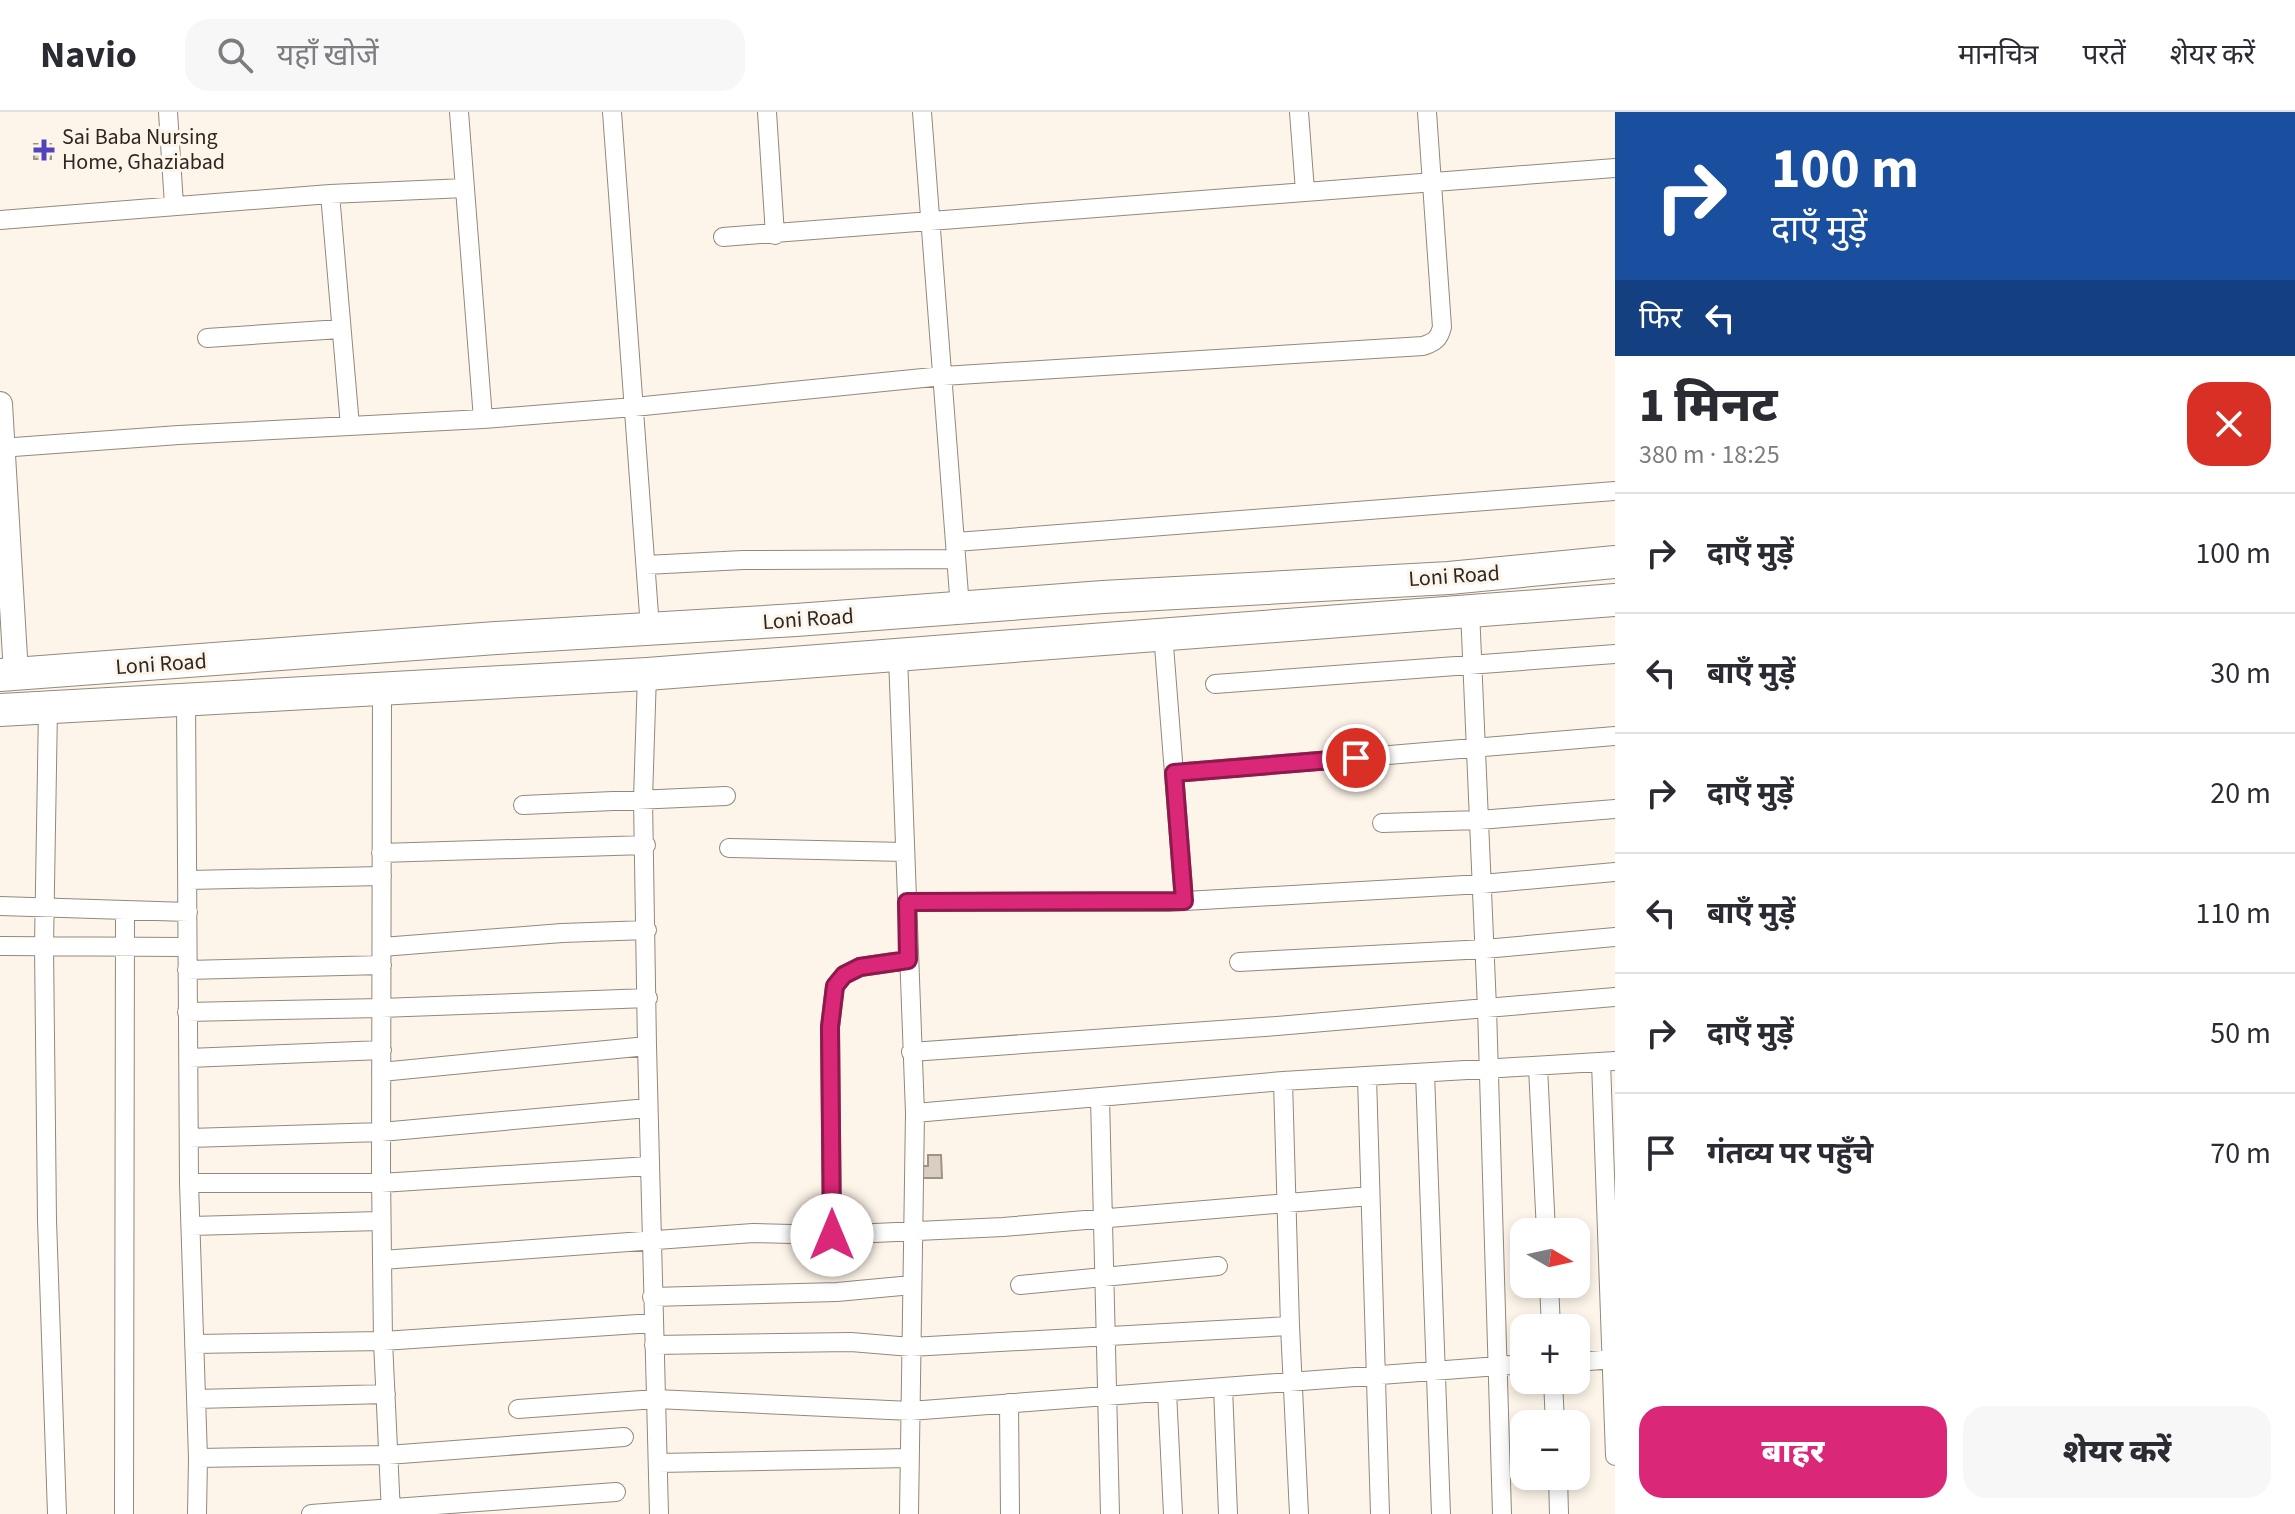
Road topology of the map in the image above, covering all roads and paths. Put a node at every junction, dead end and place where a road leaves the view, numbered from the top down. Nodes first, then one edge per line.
1 (168, 112) edge
2 (459, 112) edge
3 (612, 112) edge
4 (767, 112) edge
5 (922, 112) edge
6 (1299, 112) edge
7 (1427, 112) edge
8 (1615, 168) edge
9 (1431, 183) junction
10 (465, 188) junction
11 (1305, 191) junction
12 (330, 194) junction
13 (174, 205) junction
14 (0, 220) edge
15 (930, 220) junction
16 (775, 235) junction
17 (723, 237) dead end
18 (340, 329) junction
19 (207, 338) dead end
20 (943, 376) junction
21 (0, 404) edge
22 (634, 407) junction
23 (483, 419) junction
24 (350, 426) junction
25 (2, 448) edge
26 (1615, 491) edge
27 (956, 550) junction
28 (1615, 562) edge
29 (646, 565) junction
30 (1615, 600) edge
31 (960, 608) junction
32 (1470, 610) junction
33 (6, 613) edge
34 (650, 628) junction
35 (1163, 633) junction
36 (1615, 654) edge
37 (898, 656) junction
38 (1473, 663) junction
39 (8, 674) edge
40 (647, 674) junction
41 (1215, 684) dead end
42 (382, 690) junction
43 (186, 699) junction
44 (48, 708) junction
45 (0, 710) edge
46 (1615, 736) edge
47 (1475, 746) junction
48 (1174, 773) junction
49 (726, 796) dead end
50 (643, 799) junction
51 (523, 805) dead end
52 (1615, 809) edge
53 (1479, 820) junction
54 (1382, 823) dead end
55 (646, 845) junction
56 (729, 848) dead end
57 (905, 852) junction
58 (381, 853) junction
59 (1615, 872) edge
60 (382, 876) junction
61 (188, 880) junction
62 (1482, 884) junction
63 (1184, 901) junction
64 (907, 902) junction
65 (0, 906) edge
66 (45, 908) junction
67 (125, 910) junction
68 (188, 912) junction
69 (647, 930) junction
70 (1615, 937) edge
71 (0, 946) edge
72 (44, 946) junction
73 (125, 947) junction
74 (186, 947) junction
75 (1485, 949) junction
76 (382, 956) junction
77 (908, 960) junction
78 (1239, 962) dead end
79 (187, 970) junction
80 (1615, 997) edge
81 (648, 998) junction
82 (381, 1008) junction
83 (1487, 1008) junction
84 (187, 1012) junction
85 (647, 1046) junction
86 (382, 1050) junction
87 (911, 1052) junction
88 (189, 1058) junction
89 (1608, 1062) edge
90 (1538, 1067) junction
91 (1489, 1069) junction
92 (381, 1072) junction
93 (1425, 1073) junction
94 (1367, 1077) junction
95 (1283, 1081) junction
96 (1100, 1097) junction
97 (648, 1108) junction
98 (915, 1113) junction
99 (381, 1132) junction
100 (189, 1138) junction
101 (649, 1166) junction
102 (189, 1183) junction
103 (381, 1183) junction
104 (1370, 1196) junction
105 (1286, 1202) junction
106 (1545, 1218) edge
107 (1104, 1220) junction
108 (381, 1221) junction
109 (191, 1226) junction
110 (913, 1230) junction
111 (832, 1235) junction
112 (651, 1241) junction
113 (382, 1260) junction
114 (1218, 1266) dead end
115 (1105, 1277) junction
116 (912, 1285) junction
117 (1020, 1285) dead end
118 (652, 1297) junction
119 (653, 1323) junction
120 (1290, 1326) junction
121 (1107, 1337) junction
122 (383, 1341) junction
123 (194, 1344) junction
124 (654, 1345) junction
125 (911, 1347) junction
126 (1613, 1359) edge
127 (1590, 1361) edge
128 (1497, 1365) junction
129 (1510, 1365) edge
130 (1438, 1372) junction
131 (1374, 1376) junction
132 (1292, 1383) junction
133 (1223, 1387) junction
134 (1167, 1392) junction
135 (386, 1394) junction
136 (1108, 1395) junction
137 (196, 1399) junction
138 (656, 1399) junction
139 (1009, 1403) junction
140 (518, 1409) dead end
141 (910, 1411) junction
142 (624, 1437) dead end
143 (388, 1455) junction
144 (1615, 1456) edge
145 (198, 1458) junction
146 (909, 1458) junction
147 (658, 1463) junction
148 (1558, 1490) edge
149 (616, 1492) dead end
150 (391, 1512) edge
151 (57, 1514) edge
152 (124, 1514) edge
153 (197, 1514) edge
154 (311, 1514) edge
155 (659, 1514) edge
156 (909, 1514) edge
157 (1010, 1514) edge
158 (1110, 1514) edge
159 (1173, 1514) edge
160 (1228, 1514) edge
161 (1299, 1514) edge
162 (1380, 1514) edge
163 (1441, 1514) edge
164 (1502, 1514) edge
165 (1559, 1514) edge

1 - 13 street
2 - 10 street
3 - 22 street
4 - 16 street
5 - 15 street
6 - 11 street
7 - 9 street
8 - 9 street
9 - 11 street
9 - 20 street
10 - 12 street
10 - 23 street
11 - 15 street
12 - 13 street
12 - 18 street
13 - 14 street
15 - 16 street
15 - 20 street
16 - 17 street
18 - 19 street
18 - 24 street
20 - 22 street
20 - 27 street
21 - 25 street
22 - 23 street
22 - 29 street
23 - 24 street
24 - 25 street
25 - 33 street
26 - 27 street
27 - 29 street
27 - 31 street
28 - 31 highway, Loni Road
29 - 34 street
30 - 32 highway, Loni Road
31 - 34 highway, Loni Road
32 - 35 highway, Loni Road
32 - 38 street
33 - 39 street
34 - 39 highway, Loni Road
35 - 37 highway, Loni Road
35 - 48 street
36 - 38 street
37 - 40 highway, Loni Road
37 - 57 street
38 - 41 street
38 - 47 street
40 - 42 highway, Loni Road
40 - 50 street
42 - 43 highway, Loni Road
42 - 58 street
43 - 44 highway, Loni Road
43 - 61 street
44 - 45 highway, Loni Road
44 - 66 street
46 - 47 street
47 - 48 street
47 - 53 street
48 - 63 street
49 - 50 street
50 - 51 street
50 - 55 street
52 - 53 street
53 - 54 street
53 - 62 street
55 - 58 street
55 - 69 street
56 - 57 street
57 - 64 street
58 - 60 street
59 - 62 street
60 - 61 street
60 - 76 street
61 - 68 street
62 - 63 street
62 - 75 street
63 - 64 street
64 - 77 street
65 - 66 street
66 - 67 street
66 - 72 street
67 - 68 street
67 - 73 street
68 - 74 street
69 - 76 street
69 - 81 street
70 - 75 street
71 - 72 street
72 - 73 street
72 - 151 street
73 - 74 street
73 - 152 street
74 - 79 street
75 - 78 street
75 - 83 street
76 - 79 street
76 - 82 street
77 - 87 street
77 - 111 street
79 - 84 street
80 - 83 street
81 - 82 street
81 - 85 street
82 - 84 street
82 - 86 street
83 - 87 street
83 - 91 street
84 - 88 street
85 - 92 street
85 - 97 street
86 - 88 street
86 - 92 street
87 - 98 street
88 - 100 street
89 - 90 street
89 - 126 street
90 - 91 street
90 - 106 street
91 - 93 street
91 - 128 street
92 - 99 street
93 - 94 street
93 - 130 street
94 - 95 street
94 - 104 street
95 - 96 street
95 - 105 street
96 - 98 street
96 - 107 street
97 - 99 street
97 - 101 street
98 - 110 street
99 - 100 street
99 - 103 street
100 - 102 street
101 - 103 street
101 - 112 street
102 - 103 street
102 - 109 street
103 - 108 street
104 - 105 street
104 - 131 street
105 - 107 street
105 - 120 street
107 - 110 street
107 - 115 street
108 - 109 street
108 - 113 street
109 - 123 street
110 - 111 street
110 - 116 street
111 - 112 street
112 - 113 street
112 - 118 street
113 - 122 street
114 - 115 street
115 - 117 street
115 - 121 street
116 - 118 street
116 - 125 street
118 - 119 street
119 - 122 street
119 - 124 street
120 - 121 street
120 - 132 street
121 - 125 street
121 - 136 street
122 - 123 street
122 - 135 street
123 - 137 street
124 - 125 street
124 - 138 street
125 - 141 street
126 - 127 street
126 - 144 street
128 - 129 street
128 - 130 street
128 - 164 street
130 - 131 street
130 - 163 street
131 - 132 street
131 - 162 street
132 - 133 street
132 - 161 street
133 - 134 street
133 - 160 street
134 - 136 street
134 - 159 street
135 - 137 street
135 - 143 street
136 - 139 street
136 - 158 street
137 - 145 street
138 - 140 street
138 - 141 street
138 - 147 street
139 - 141 street
139 - 157 street
141 - 146 street
142 - 143 street
143 - 145 street
143 - 150 street
145 - 153 street
146 - 147 street
146 - 156 street
147 - 155 street
148 - 165 street
149 - 150 street
150 - 154 street

